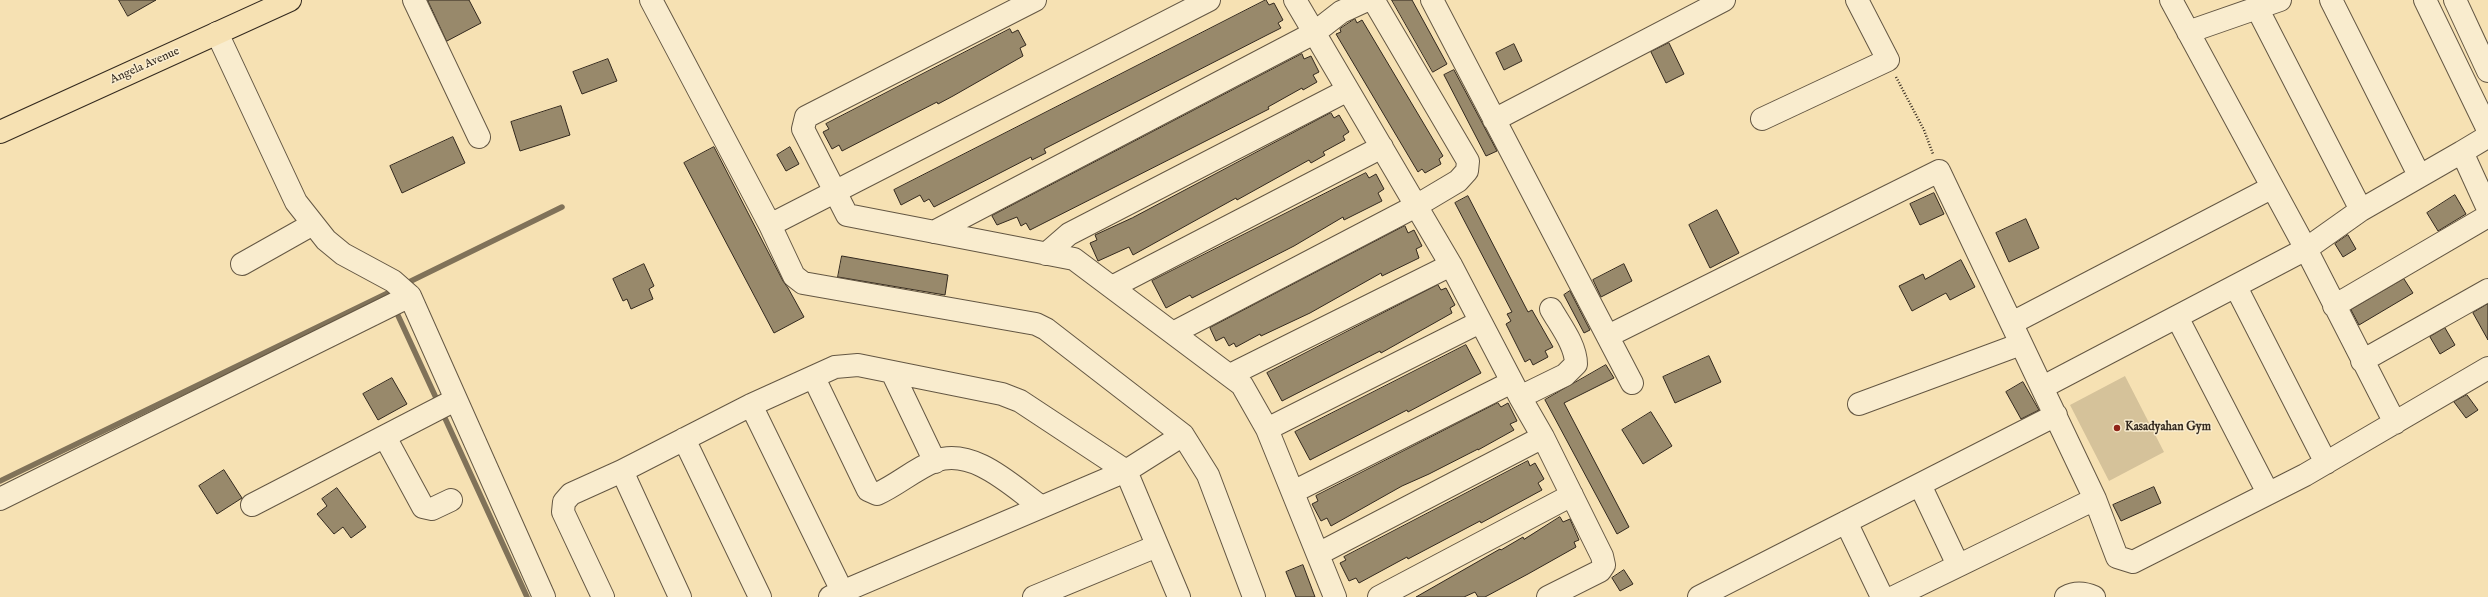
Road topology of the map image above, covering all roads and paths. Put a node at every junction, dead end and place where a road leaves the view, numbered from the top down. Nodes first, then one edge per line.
1 (290, 0) edge
2 (414, 0) edge
3 (651, 0) edge
4 (1035, 0) edge
5 (1209, 0) edge
6 (1295, 0) edge
7 (1367, 0) edge
8 (1371, 0) edge
9 (1432, 0) edge
10 (1724, 0) edge
11 (1857, 0) edge
12 (2171, 0) edge
13 (2280, 0) edge
14 (2331, 0) edge
15 (2425, 0) edge
16 (2455, 0) edge
17 (2257, 8) junction
18 (2188, 32) junction
19 (217, 33) junction
20 (1314, 33) junction
21 (1888, 60) junction
22 (2488, 71) edge
23 (1348, 90) junction
24 (1762, 119) dead end
25 (1494, 120) junction
26 (0, 132) edge
27 (479, 137) dead end
28 (1382, 147) junction
29 (2462, 152) junction
30 (1939, 171) junction
31 (2419, 175) junction
32 (2271, 188) junction
33 (836, 191) junction
34 (1416, 206) junction
35 (2488, 209) edge
36 (2361, 210) junction
37 (2488, 216) edge
38 (313, 224) junction
39 (770, 225) junction
40 (934, 232) junction
41 (2306, 249) junction
42 (1046, 254) junction
43 (242, 264) dead end
44 (1451, 265) junction
45 (1112, 287) junction
46 (2236, 287) junction
47 (2488, 290) edge
48 (410, 296) junction
49 (2334, 306) junction
50 (1551, 309) dead end
51 (2177, 317) junction
52 (1480, 322) junction
53 (2012, 323) junction
54 (1173, 333) junction
55 (1608, 336) junction
56 (2020, 344) junction
57 (2362, 361) junction
58 (2488, 368) edge
59 (892, 372) junction
60 (1230, 375) junction
61 (814, 378) junction
62 (1632, 383) dead end
63 (2043, 387) junction
64 (1516, 390) junction
65 (455, 400) junction
66 (1859, 404) dead end
67 (750, 405) junction
68 (2056, 415) junction
69 (2395, 423) junction
70 (1267, 429) junction
71 (1183, 435) junction
72 (385, 437) junction
73 (1543, 437) junction
74 (684, 439) junction
75 (935, 462) junction
76 (2326, 463) junction
77 (622, 471) junction
78 (1126, 471) junction
79 (1920, 485) junction
80 (1293, 492) junction
81 (2268, 493) junction
82 (1572, 495) junction
83 (0, 499) edge
84 (2095, 499) junction
85 (450, 500) dead end
86 (252, 505) dead end
87 (1040, 506) junction
88 (1846, 522) junction
89 (1157, 546) junction
90 (1318, 554) junction
91 (1958, 565) junction
92 (1729, 591) edge
93 (836, 594) edge
94 (544, 597) edge
95 (603, 597) edge
96 (680, 597) edge
97 (760, 597) edge
98 (1034, 597) edge
99 (1179, 597) edge
100 (1254, 597) edge
101 (1335, 597) edge
102 (1379, 597) edge
103 (1548, 597) edge
104 (1699, 597) edge
105 (1882, 597) edge
106 (1894, 597) edge
107 (2066, 597) edge
108 (2094, 597) edge

1 - 19 main road, Angela Avenue
2 - 27 street
3 - 39 street
4 - 33 street
5 - 33 street
6 - 20 street
7 - 20 street
8 - 34 street
9 - 25 street
10 - 25 street
11 - 21 street
12 - 18 street
13 - 17 street
14 - 31 street
15 - 29 street
16 - 22 street
17 - 18 street
17 - 36 street
18 - 32 street
19 - 26 main road, Angela Avenue
19 - 38 street
20 - 23 street
20 - 40 street
21 - 24 street
21 - 30 path
23 - 28 street
23 - 42 street
25 - 55 street
28 - 34 street
28 - 45 street
29 - 31 street
29 - 35 street
30 - 53 street
30 - 55 street
31 - 36 street
32 - 41 street
32 - 53 street
33 - 39 street
33 - 40 street
34 - 44 street
34 - 54 street
36 - 41 street
37 - 49 street
38 - 43 street
38 - 48 street
39 - 71 street
40 - 42 street
41 - 46 street
41 - 49 street
42 - 45 street
44 - 52 street
44 - 60 street
45 - 54 street
46 - 51 street
46 - 76 street
47 - 57 street
48 - 65 street
48 - 83 street
49 - 57 street
50 - 64 street
51 - 63 street
51 - 81 street
52 - 64 street
52 - 70 street
53 - 56 street
54 - 60 street
55 - 62 street
56 - 63 street
56 - 66 street
57 - 69 street
58 - 69 street
59 - 61 street
59 - 75 street
59 - 78 street
60 - 70 street
61 - 67 street
61 - 75 street
63 - 68 street
64 - 73 street
64 - 80 street
65 - 72 street
65 - 94 street
67 - 74 street
67 - 93 street
68 - 79 street
68 - 84 street
69 - 76 street
70 - 80 street
71 - 78 street
71 - 100 street
72 - 85 street
72 - 86 street
73 - 82 street
73 - 90 street
74 - 77 street
74 - 97 street
75 - 87 street
76 - 81 street
77 - 95 street
77 - 96 street
78 - 87 street
78 - 89 street
79 - 88 street
79 - 91 street
80 - 90 street
81 - 84 street
82 - 102 street
82 - 103 street
84 - 91 street
87 - 93 street
88 - 92 street
88 - 105 street
89 - 98 street
89 - 99 street
90 - 101 street
91 - 106 street
92 - 104 street
107 - 108 street

